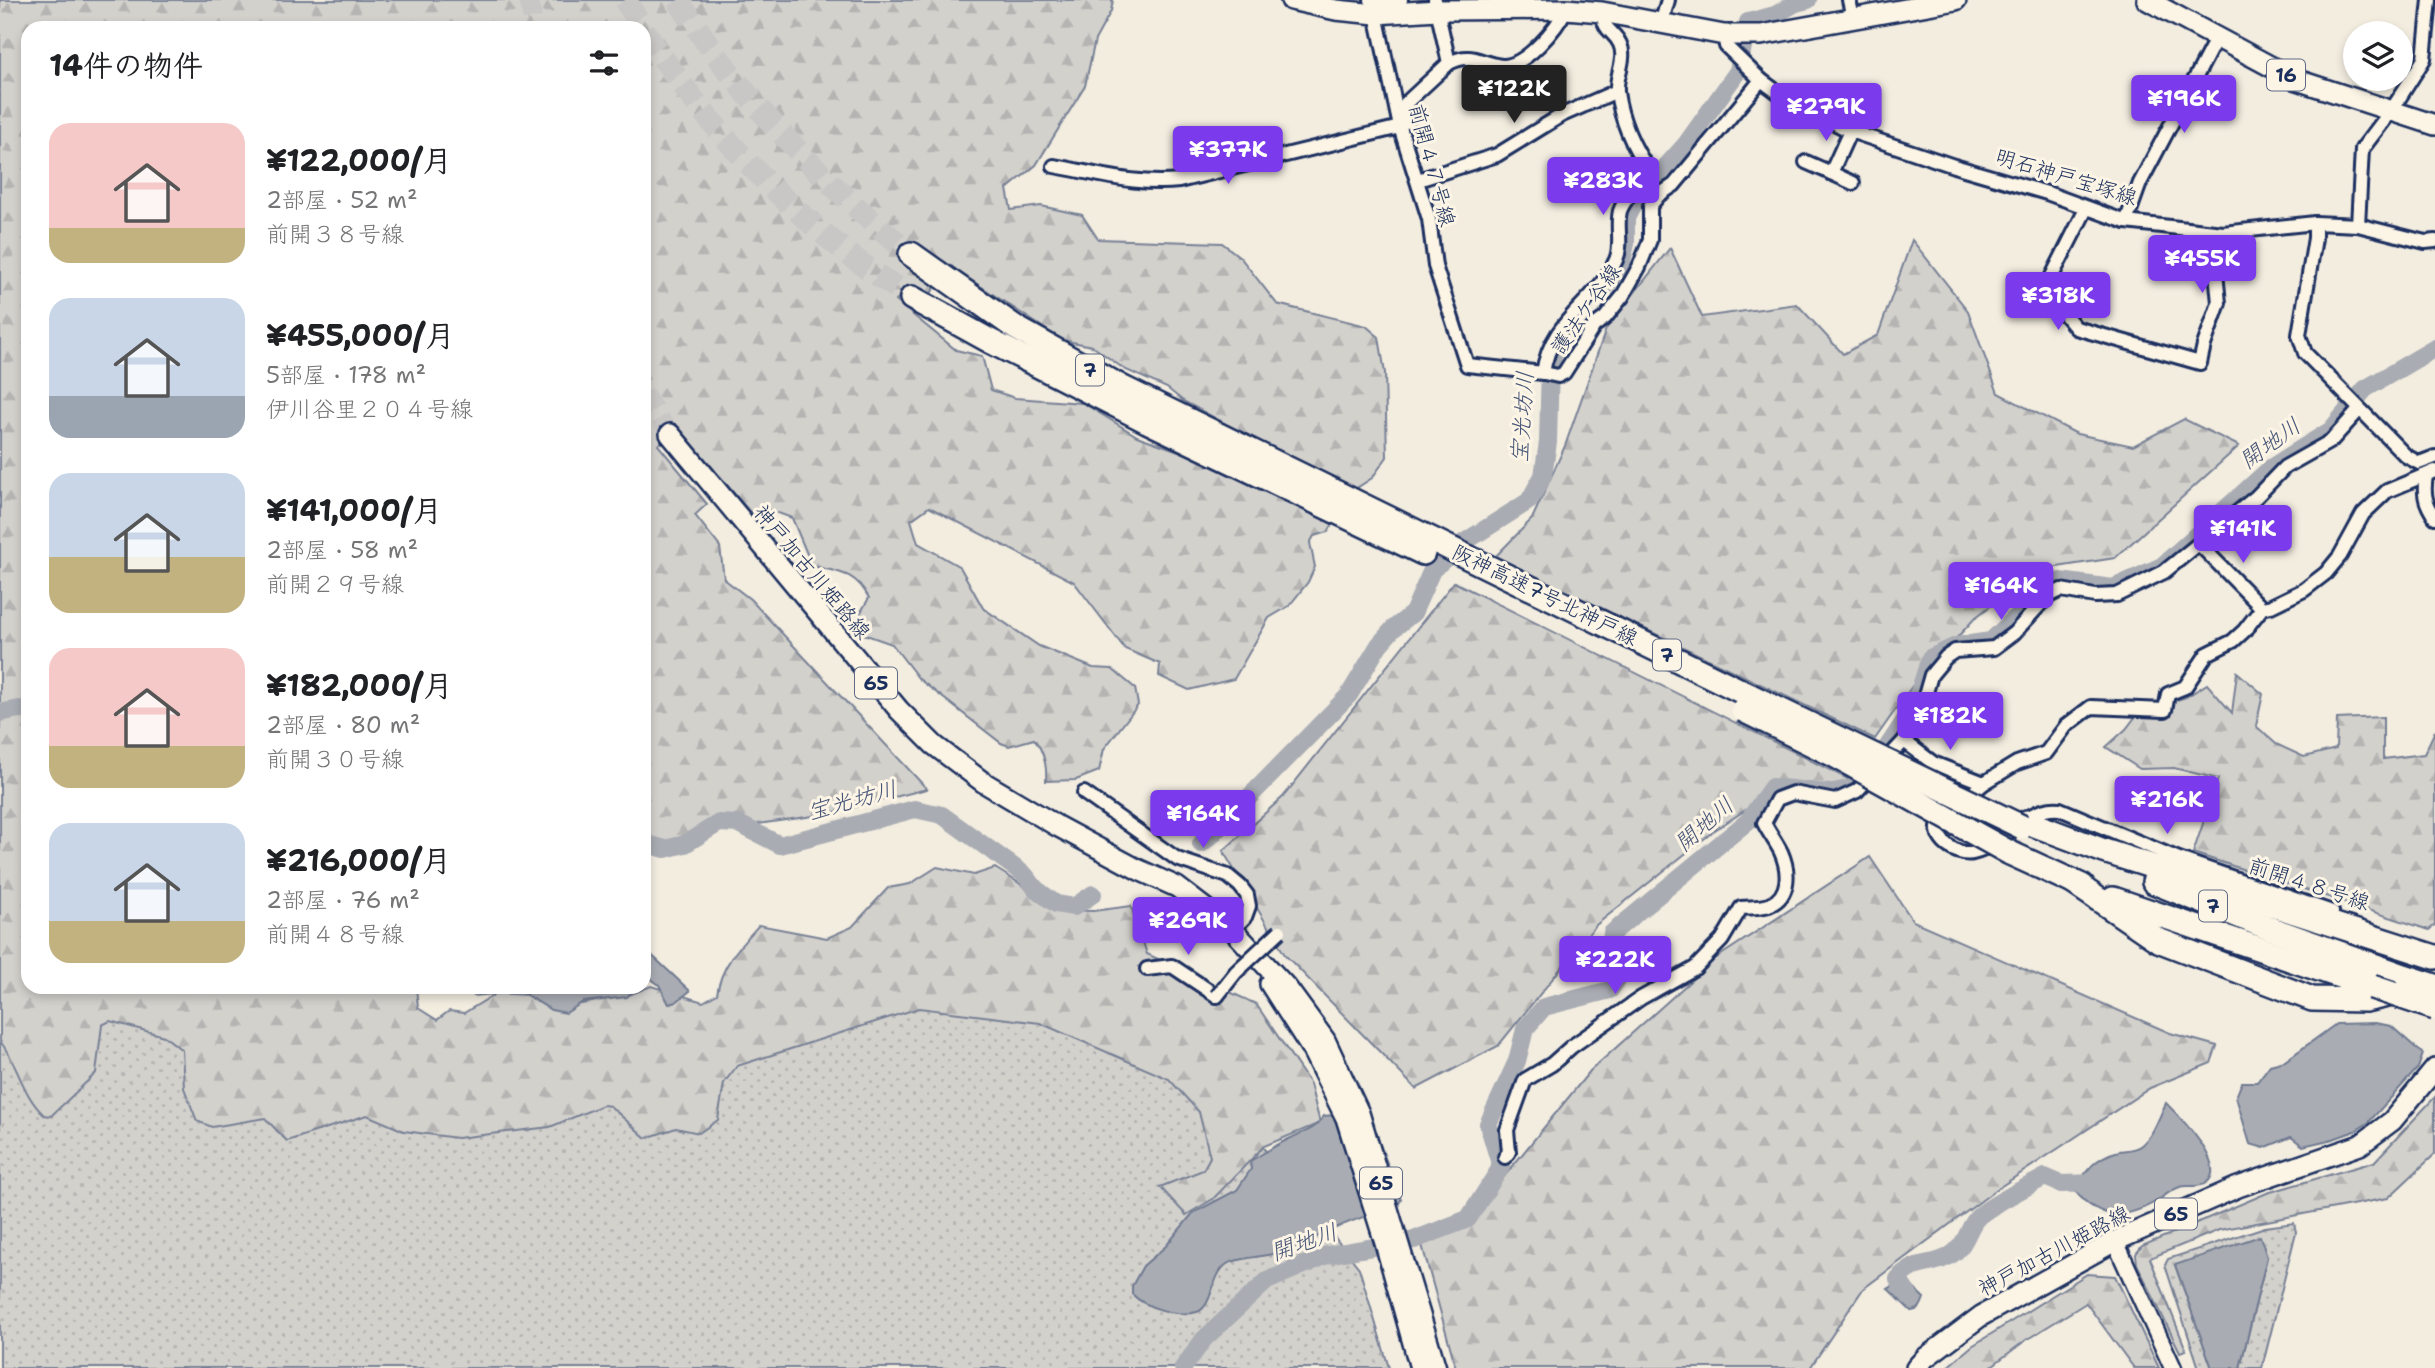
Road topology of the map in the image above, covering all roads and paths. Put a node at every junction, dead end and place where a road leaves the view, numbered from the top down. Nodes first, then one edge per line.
1 (1401, 0) edge
2 (1668, 0) edge
3 (1956, 0) edge
4 (2147, 0) edge
5 (2430, 0) edge
6 (1296, 1) edge
7 (1436, 5) edge
8 (1574, 6) edge
9 (1373, 7) edge
10 (1851, 9) edge
11 (1602, 12) junction
12 (1661, 24) junction
13 (1737, 35) junction
14 (2217, 37) junction
15 (1449, 63) junction
16 (1761, 80) junction
17 (1617, 90) junction
18 (2392, 111) junction
19 (2435, 125) edge
20 (1850, 131) junction
21 (1402, 132) junction
22 (1805, 162) dead end
23 (1054, 166) dead end
24 (1831, 173) junction
25 (1418, 180) junction
26 (1853, 183) dead end
27 (2086, 209) junction
28 (2126, 222) junction
29 (2315, 223) junction
30 (2358, 225) junction
31 (2222, 233) junction
32 (2435, 242) edge
33 (911, 254) tunnel mouth
34 (912, 298) tunnel mouth
35 (1544, 373) dead end
36 (2356, 406) junction
37 (670, 434) tunnel mouth
38 (2435, 457) edge
39 (2430, 473) edge
40 (1277, 474) junction
41 (2435, 517) edge
42 (2199, 544) junction
43 (2262, 608) junction
44 (1747, 703) junction
45 (1904, 741) junction
46 (1984, 783) junction
47 (1084, 793) dead end
48 (2024, 824) junction
49 (1138, 869) junction
50 (2070, 880) junction
51 (1233, 930) junction
52 (1280, 930) dead end
53 (2435, 945) edge
54 (2435, 957) edge
55 (1147, 970) dead end
56 (2435, 985) edge
57 (2435, 1008) edge
58 (2435, 1069) edge
59 (1342, 1093) junction
60 (1505, 1157) dead end
61 (2115, 1241) junction
62 (1403, 1279) junction
63 (1420, 1368) edge
64 (1436, 1368) edge
65 (1916, 1368) edge
66 (2174, 1368) edge

1 - 9 street
2 - 12 street
3 - 10 main road
4 - 14 main road, 16
5 - 18 street
6 - 9 main road
7 - 8 main road
7 - 9 main road
7 - 15 street
8 - 11 main road
8 - 15 street
9 - 21 street, 前開４７号線
10 - 13 main road
11 - 12 main road
11 - 17 street
12 - 13 main road
13 - 16 street, 明石神戸宝塚線
14 - 18 main road, 16
14 - 28 street
15 - 21 street
16 - 20 street, 明石神戸宝塚線
16 - 35 street, 護法ケ谷線
17 - 25 street
17 - 25 street, 前開４７号線
18 - 19 main road, 16
18 - 30 street
20 - 24 street
20 - 27 street, 明石神戸宝塚線
21 - 23 street
21 - 25 street, 前開４７号線
22 - 24 street
24 - 26 street
27 - 28 street, 明石神戸宝塚線
27 - 31 street
28 - 31 street, 明石神戸宝塚線
29 - 30 street, 明石神戸宝塚線
29 - 31 street, 明石神戸宝塚線
29 - 36 street
30 - 32 street, 明石神戸宝塚線
33 - 40 highway, 阪神高速7号北神戸線 / 7
34 - 40 highway, 阪神高速7号北神戸線 / 7
36 - 38 street
36 - 42 street
37 - 49 main road, 神戸加古川姫路線 / 65
39 - 41 street
39 - 43 street
40 - 44 highway, 阪神高速7号北神戸線 / 7
42 - 43 street
42 - 45 street
43 - 46 street
44 - 48 highway, 阪神高速7号北神戸線 / 7, bridge
44 - 50 highway, 阪神高速7号北神戸線 / 7, bridge
45 - 46 street
45 - 60 street
46 - 53 street, 前開４８号線
47 - 51 street
48 - 54 highway
48 - 56 highway, 7, bridge
49 - 51 main road, 神戸加古川姫路線 / 65
49 - 59 main road, 神戸加古川姫路線 / 65
50 - 56 highway
50 - 57 highway, 阪神高速7号北神戸線 / 7, bridge
51 - 59 main road, 神戸加古川姫路線 / 65
52 - 55 street, bridge
58 - 61 main road, 神戸加古川姫路線 / 65
59 - 62 main road, 神戸加古川姫路線 / 65
61 - 65 main road, 神戸加古川姫路線 / 65
61 - 66 street
62 - 63 main road, 神戸加古川姫路線 / 65
62 - 64 main road, 神戸加古川姫路線 / 65

